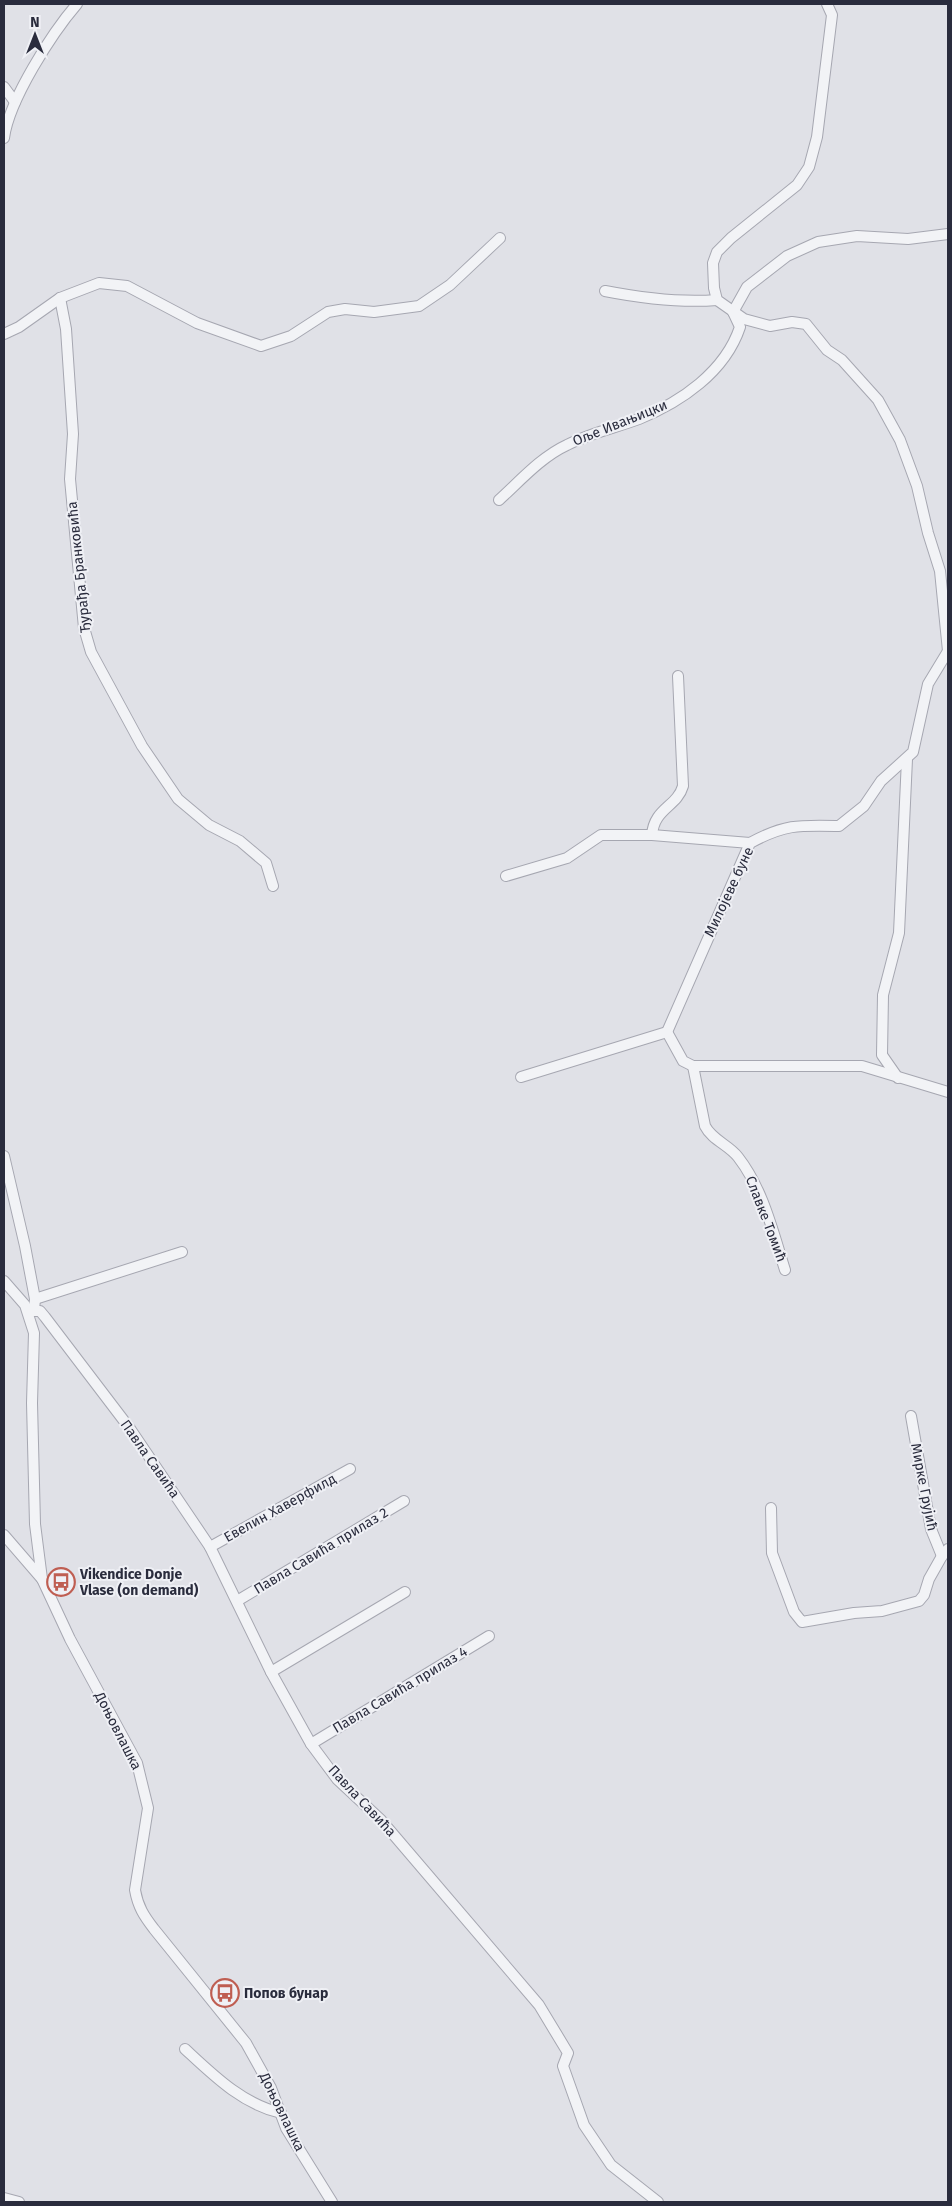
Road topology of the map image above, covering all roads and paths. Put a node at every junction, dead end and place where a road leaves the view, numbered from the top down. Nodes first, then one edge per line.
1 (77, 4) edge
2 (827, 4) edge
3 (4, 87) edge
4 (15, 102) junction
5 (4, 138) edge
6 (948, 234) edge
7 (500, 238) dead end
8 (605, 291) dead end
9 (60, 298) junction
10 (717, 300) junction
11 (733, 312) junction
12 (4, 334) edge
13 (499, 500) dead end
14 (947, 656) edge
15 (678, 676) dead end
16 (907, 759) junction
17 (652, 835) junction
18 (750, 844) junction
19 (506, 876) dead end
20 (272, 886) dead end
21 (667, 1032) junction
22 (693, 1066) junction
23 (521, 1077) dead end
24 (898, 1078) junction
25 (948, 1092) edge
26 (4, 1156) edge
27 (182, 1252) dead end
28 (785, 1270) dead end
29 (4, 1281) edge
30 (32, 1307) junction
31 (911, 1416) dead end
32 (350, 1469) dead end
33 (404, 1501) dead end
34 (771, 1508) dead end
35 (4, 1535) edge
36 (210, 1547) junction
37 (945, 1553) edge
38 (42, 1580) junction
39 (404, 1592) dead end
40 (237, 1602) junction
41 (489, 1636) dead end
42 (271, 1672) junction
43 (311, 1744) junction
44 (184, 2049) dead end
45 (280, 2113) junction
46 (4, 2198) edge
47 (19, 2202) edge
48 (332, 2202) edge
49 (658, 2202) edge

1 - 4 street
2 - 10 street
3 - 4 street
4 - 5 street
6 - 11 street
7 - 9 street
8 - 10 street
9 - 12 street
9 - 20 street, Ђурађа Бранковића
10 - 11 street
11 - 13 street, Оље Ивањицки
11 - 14 street
14 - 16 street, Милојеве буне
15 - 17 street
16 - 18 street, Милојеве буне
16 - 24 street, Милојеве буне
17 - 18 street
17 - 19 street
18 - 21 street, Милојеве буне
21 - 22 street
21 - 23 street
22 - 24 street
22 - 28 street, Славке Томић
24 - 25 street
26 - 30 street
27 - 30 street
29 - 30 street, Доњовлашка
30 - 36 street, Павла Савића
30 - 38 street, Доњовлашка
31 - 37 street, Мирке Грујић
32 - 36 street, Евелин Хаверфилд
33 - 40 street, Павла Савића прилаз 2
34 - 37 street
35 - 38 street
36 - 40 street, Павла Савића
38 - 45 street, Доњовлашка
39 - 42 street
40 - 42 street, Павла Савића
41 - 43 street, Павла Савића прилаз 4
42 - 43 street, Павла Савића
43 - 49 street, Павла Савића
44 - 45 street
45 - 48 street, Доњовлашка
46 - 47 street

